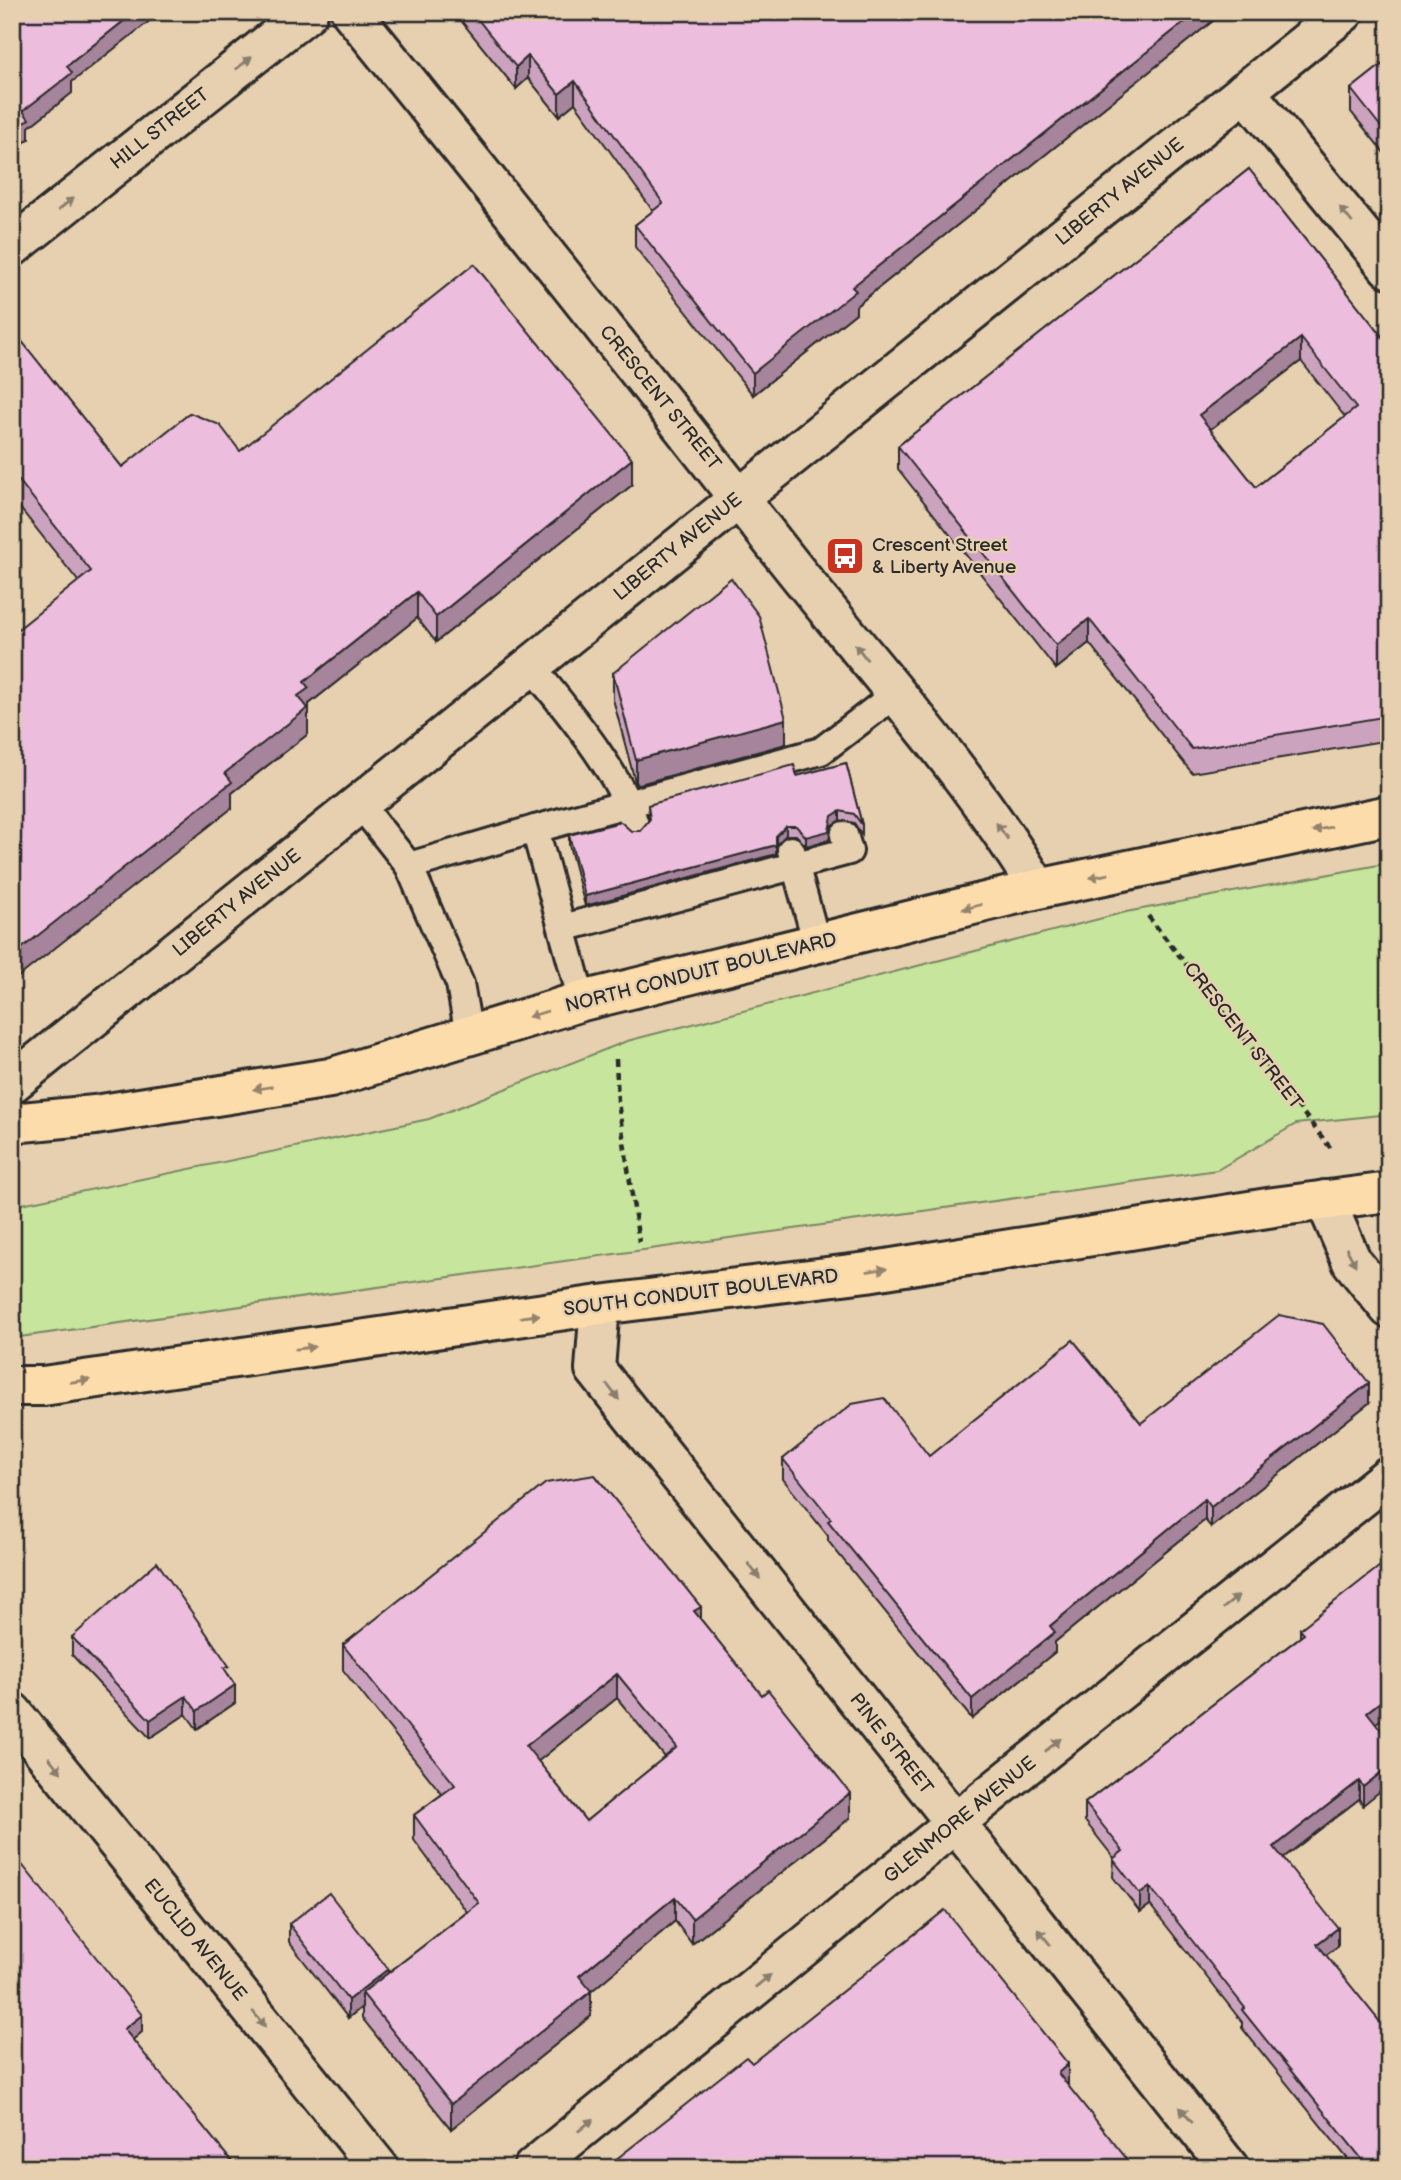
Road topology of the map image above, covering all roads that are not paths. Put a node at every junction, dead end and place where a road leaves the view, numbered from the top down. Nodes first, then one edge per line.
1 (308, 12) edge
2 (351, 12) edge
3 (1345, 12) edge
4 (1245, 91) junction
5 (12, 247) edge
6 (1389, 268) edge
7 (739, 497) junction
8 (531, 666) junction
9 (894, 695) junction
10 (360, 804) junction
11 (632, 814) junction
12 (1389, 815) edge
13 (535, 829) junction
14 (844, 835) dead end
15 (793, 857) junction
16 (409, 866) junction
17 (1038, 889) junction
18 (563, 928) junction
19 (817, 944) junction
20 (582, 1001) junction
21 (470, 1035) junction
22 (12, 1083) edge
23 (12, 1123) edge
24 (1389, 1192) edge
25 (1325, 1200) junction
26 (600, 1306) junction
27 (1389, 1308) edge
28 (12, 1386) edge
29 (1389, 1476) edge
30 (12, 1712) edge
31 (954, 1825) junction
32 (379, 2168) edge
33 (533, 2168) edge
34 (1229, 2168) edge

5 -> 1 street, HILL STREET
2 - 7 street, CRESCENT STREET
3 - 4 street, LIBERTY AVENUE
6 -> 4 street
4 - 7 street, LIBERTY AVENUE
7 - 8 street, LIBERTY AVENUE
9 -> 7 street, CRESCENT STREET
8 - 10 street, LIBERTY AVENUE
8 - 11 lane
9 - 11 lane
17 -> 9 street, CRESCENT STREET
10 - 16 lane
10 - 22 street, LIBERTY AVENUE
11 - 13 lane
12 -> 17 main road, NORTH CONDUIT BOULEVARD
13 - 16 lane
13 - 18 lane
14 - 15 lane
15 - 18 lane
15 - 19 lane
16 - 21 lane
17 -> 19 main road, NORTH CONDUIT BOULEVARD
18 - 20 lane
19 - 20 main road, NORTH CONDUIT BOULEVARD
20 -> 21 main road, NORTH CONDUIT BOULEVARD
21 -> 23 main road, NORTH CONDUIT BOULEVARD
24 - 25 main road, SOUTH CONDUIT BOULEVARD
26 -> 25 main road, SOUTH CONDUIT BOULEVARD
25 -> 27 street
28 -> 26 main road, SOUTH CONDUIT BOULEVARD
26 -> 31 street, PINE STREET
31 -> 29 street, GLENMORE AVENUE
30 -> 32 street, EUCLID AVENUE
33 -> 31 street, GLENMORE AVENUE
34 -> 31 street, PINE STREET

